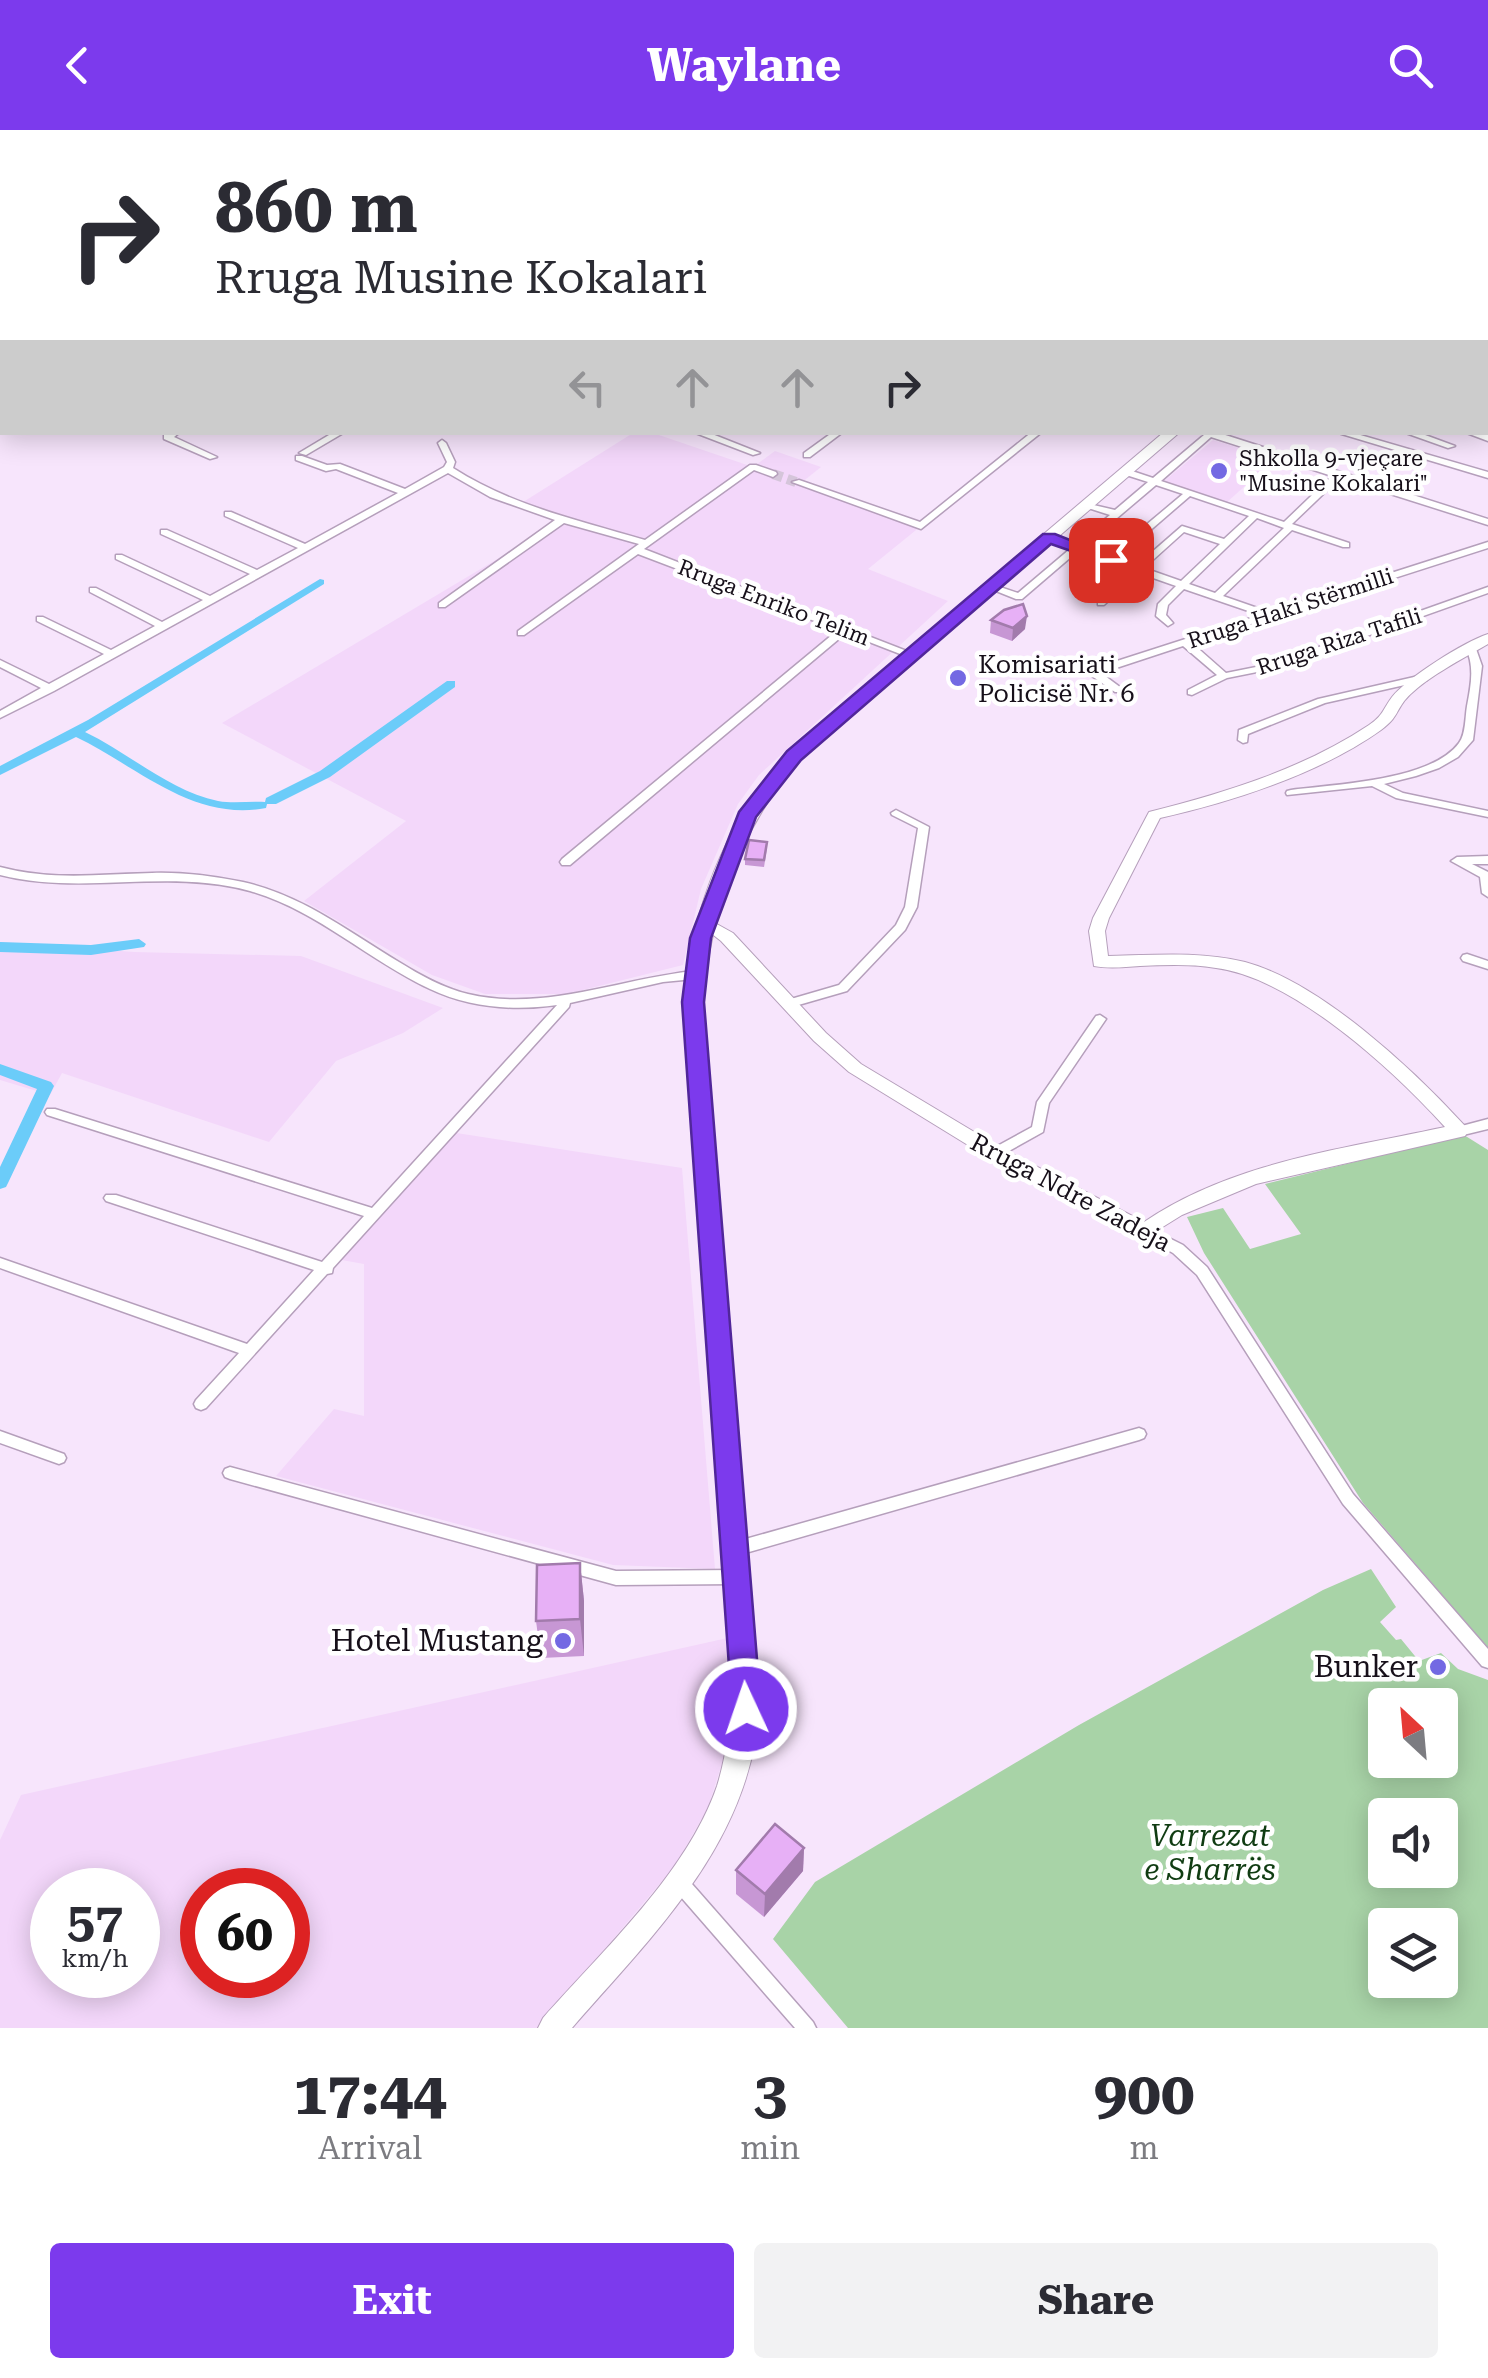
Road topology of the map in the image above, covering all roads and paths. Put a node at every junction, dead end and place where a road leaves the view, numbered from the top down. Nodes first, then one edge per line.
1 (171, 435) edge
2 (336, 435) edge
3 (705, 435) edge
4 (835, 435) edge
5 (1034, 435) edge
6 (1169, 435) edge
7 (1207, 435) edge
8 (1215, 435) edge
9 (1252, 435) edge
10 (1349, 435) edge
11 (1416, 435) edge
12 (442, 443) dead end
13 (1242, 444) junction
14 (1451, 446) dead end
15 (1155, 448) junction
16 (756, 454) dead end
17 (807, 454) dead end
18 (213, 457) dead end
19 (1183, 458) junction
20 (448, 469) junction
21 (1126, 472) junction
22 (773, 474) tunnel mouth
23 (1338, 475) junction
24 (1488, 475) edge
25 (796, 482) tunnel mouth
26 (1155, 482) junction
27 (404, 492) junction
28 (1189, 493) junction
29 (1088, 504) junction
30 (228, 514) dead end
31 (1117, 514) junction
32 (1256, 515) junction
33 (562, 520) junction
34 (1488, 522) edge
35 (1288, 526) junction
36 (164, 532) dead end
37 (1049, 538) junction
38 (1226, 543) junction
39 (1346, 545) dead end
40 (1488, 546) edge
41 (304, 547) junction
42 (642, 547) junction
43 (1078, 548) junction
44 (119, 557) dead end
45 (1111, 560) junction
46 (1139, 569) junction
47 (258, 574) junction
48 (1181, 584) junction
49 (991, 587) junction
50 (93, 590) dead end
51 (1488, 590) edge
52 (1217, 596) junction
53 (211, 600) junction
54 (1101, 603) dead end
55 (442, 605) dead end
56 (1269, 615) junction
57 (40, 619) dead end
58 (1168, 624) dead end
59 (163, 626) junction
60 (844, 630) junction
61 (521, 633) dead end
62 (1488, 638) edge
63 (1184, 642) junction
64 (1470, 646) junction
65 (111, 654) junction
66 (912, 655) junction
67 (0, 662) edge
68 (1224, 676) junction
69 (1425, 678) junction
70 (50, 689) junction
71 (1119, 690) dead end
72 (1192, 692) dead end
73 (0, 715) edge
74 (1243, 740) dead end
75 (1371, 780) junction
76 (1291, 794) dead end
77 (896, 813) dead end
78 (1488, 814) edge
79 (1488, 860) edge
80 (566, 862) dead end
81 (0, 871) edge
82 (1486, 877) edge
83 (1488, 894) edge
84 (706, 923) junction
85 (1467, 958) dead end
86 (1488, 965) edge
87 (694, 976) junction
88 (564, 1004) junction
89 (788, 1004) junction
90 (1100, 1019) dead end
91 (51, 1112) dead end
92 (1488, 1124) edge
93 (1459, 1130) junction
94 (995, 1153) junction
95 (111, 1198) dead end
96 (375, 1214) junction
97 (1145, 1231) junction
98 (0, 1263) edge
99 (327, 1269) junction
100 (250, 1350) junction
101 (201, 1404) dead end
102 (1139, 1434) dead end
103 (0, 1438) edge
104 (60, 1458) dead end
105 (230, 1473) dead end
106 (735, 1550) junction
107 (737, 1577) junction
108 (1488, 1660) edge
109 (679, 1882) junction
110 (553, 2028) edge
111 (807, 2028) edge

1 - 18 street
2 - 27 street
3 - 16 street
4 - 17 street
5 - 25 street
6 - 15 main road
7 - 19 street
8 - 13 street
9 - 13 street
10 - 24 street
11 - 14 street
12 - 20 street
13 - 23 street
15 - 19 street
15 - 21 main road
19 - 26 street
20 - 27 street
20 - 33 street, Rruga Enriko Telim
21 - 26 street
21 - 29 main road
22 - 42 street
23 - 34 street
23 - 35 street
26 - 28 street
26 - 31 street
27 - 41 street
28 - 32 street
28 - 45 street
29 - 31 street
29 - 37 main road
30 - 41 street
31 - 43 street
32 - 35 street
32 - 38 street
33 - 42 street, Rruga Enriko Telim
33 - 55 street
35 - 39 street
35 - 52 street
36 - 47 street
37 - 43 street
37 - 49 main road
38 - 46 street
38 - 48 street
40 - 56 street, Rruga Haki Stërmilli
41 - 47 street
42 - 60 street, Rruga Enriko Telim
42 - 61 street
43 - 45 street
43 - 49 street
44 - 53 street
45 - 46 street
46 - 48 street
46 - 54 street
47 - 53 street
48 - 52 street
48 - 58 street
49 - 66 main road
50 - 59 street
51 - 68 street, Rruga Riza Tafili
52 - 56 street
53 - 59 street
56 - 63 street, Rruga Haki Stërmilli
57 - 65 street
59 - 65 street
60 - 66 street, Rruga Enriko Telim
60 - 80 street
62 - 64 street
63 - 68 street
63 - 71 street, Rruga Haki Stërmilli
64 - 69 street
64 - 75 street
65 - 70 street
66 - 84 main road
67 - 70 street
68 - 72 street, Rruga Riza Tafili
69 - 74 street
69 - 93 street
70 - 73 street
75 - 76 street
75 - 78 street
77 - 89 street
79 - 82 street
81 - 88 street
82 - 83 street
84 - 87 main road
84 - 89 street, Rruga Ndre Zadeja
85 - 86 street
87 - 88 street
87 - 106 main road
88 - 96 street
89 - 94 street, Rruga Ndre Zadeja
90 - 94 street
91 - 96 street
92 - 93 street
93 - 97 street
94 - 97 street, Rruga Ndre Zadeja
95 - 99 street
96 - 99 street
97 - 108 street, Rruga Ndre Zadeja
98 - 100 street
99 - 100 street
100 - 101 street
102 - 106 street
103 - 104 street
105 - 107 street
106 - 107 main road
107 - 109 main road
109 - 110 main road
109 - 111 street

